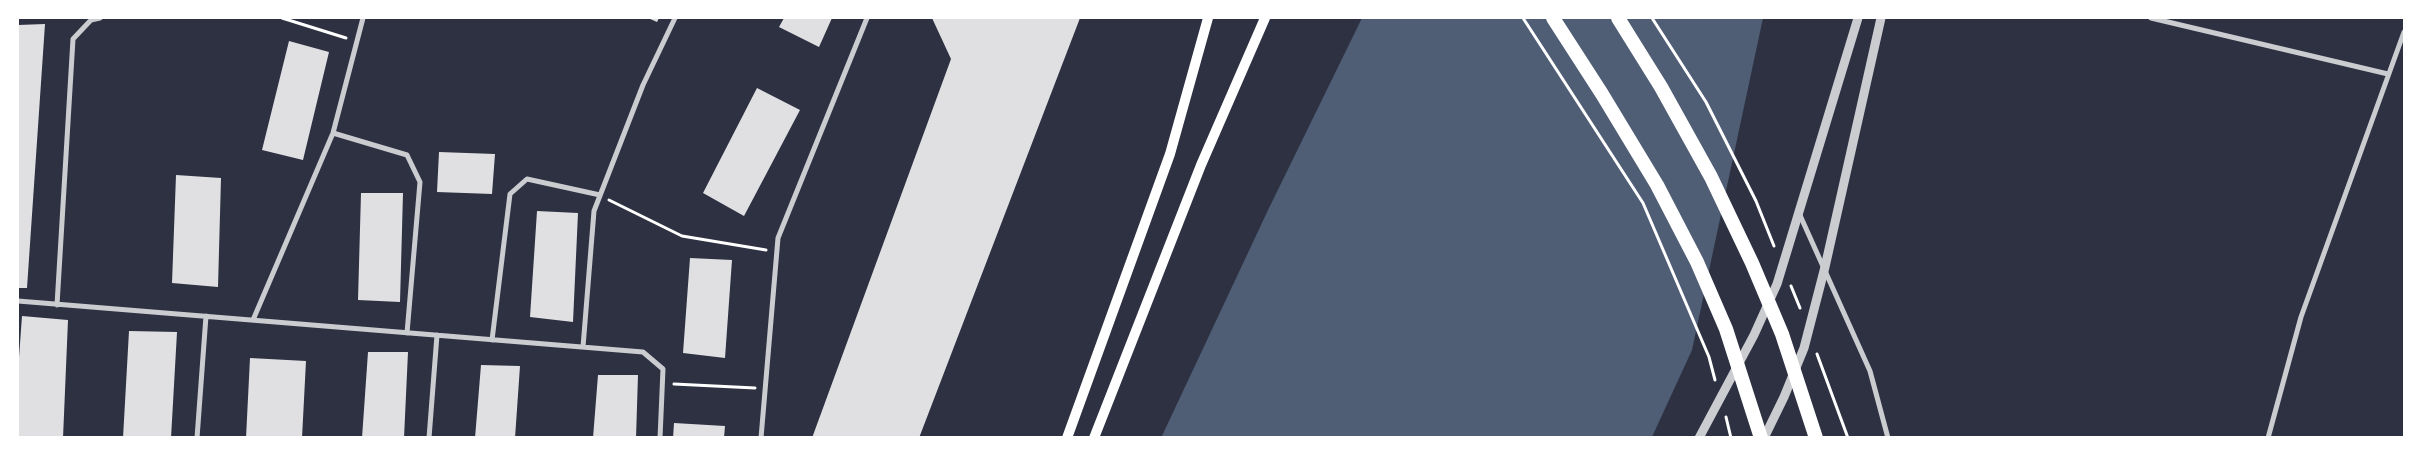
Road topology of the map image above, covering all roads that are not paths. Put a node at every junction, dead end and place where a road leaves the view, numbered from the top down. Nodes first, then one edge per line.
1 (100, 18) edge
2 (363, 18) edge
3 (675, 18) edge
4 (867, 18) edge
5 (1208, 18) edge
6 (1265, 18) edge
7 (1553, 18) edge
8 (1618, 18) edge
9 (1858, 18) edge
10 (1881, 18) edge
11 (2151, 18) edge
12 (2404, 32) edge
13 (2388, 74) junction
14 (333, 133) junction
15 (600, 196) junction
16 (1799, 213) junction
17 (1825, 267) junction
18 (18, 301) edge
19 (57, 305) junction
20 (206, 316) junction
21 (253, 320) junction
22 (407, 333) junction
23 (437, 336) junction
24 (492, 340) junction
25 (582, 347) junction
26 (197, 438) edge
27 (429, 438) edge
28 (660, 438) edge
29 (761, 438) edge
30 (1067, 438) edge
31 (1094, 438) edge
32 (1699, 438) edge
33 (1762, 438) edge
34 (1816, 438) edge
35 (1888, 438) edge
36 (2268, 438) edge

1 - 19 street
2 - 14 street
3 - 15 street
4 - 29 street
5 - 30 main road
6 - 31 main road
7 - 33 highway
8 - 34 highway
9 - 16 street
10 - 17 street
11 - 13 street
12 - 13 street
13 - 36 street
14 - 21 street
14 - 22 street
15 - 24 street
15 - 25 street
16 - 17 street
16 - 32 street
17 - 33 street
17 - 35 street
18 - 19 street
19 - 20 street
20 - 21 street
20 - 26 street
21 - 22 street
22 - 23 street
23 - 24 street
23 - 27 street
24 - 25 street
25 - 28 street

